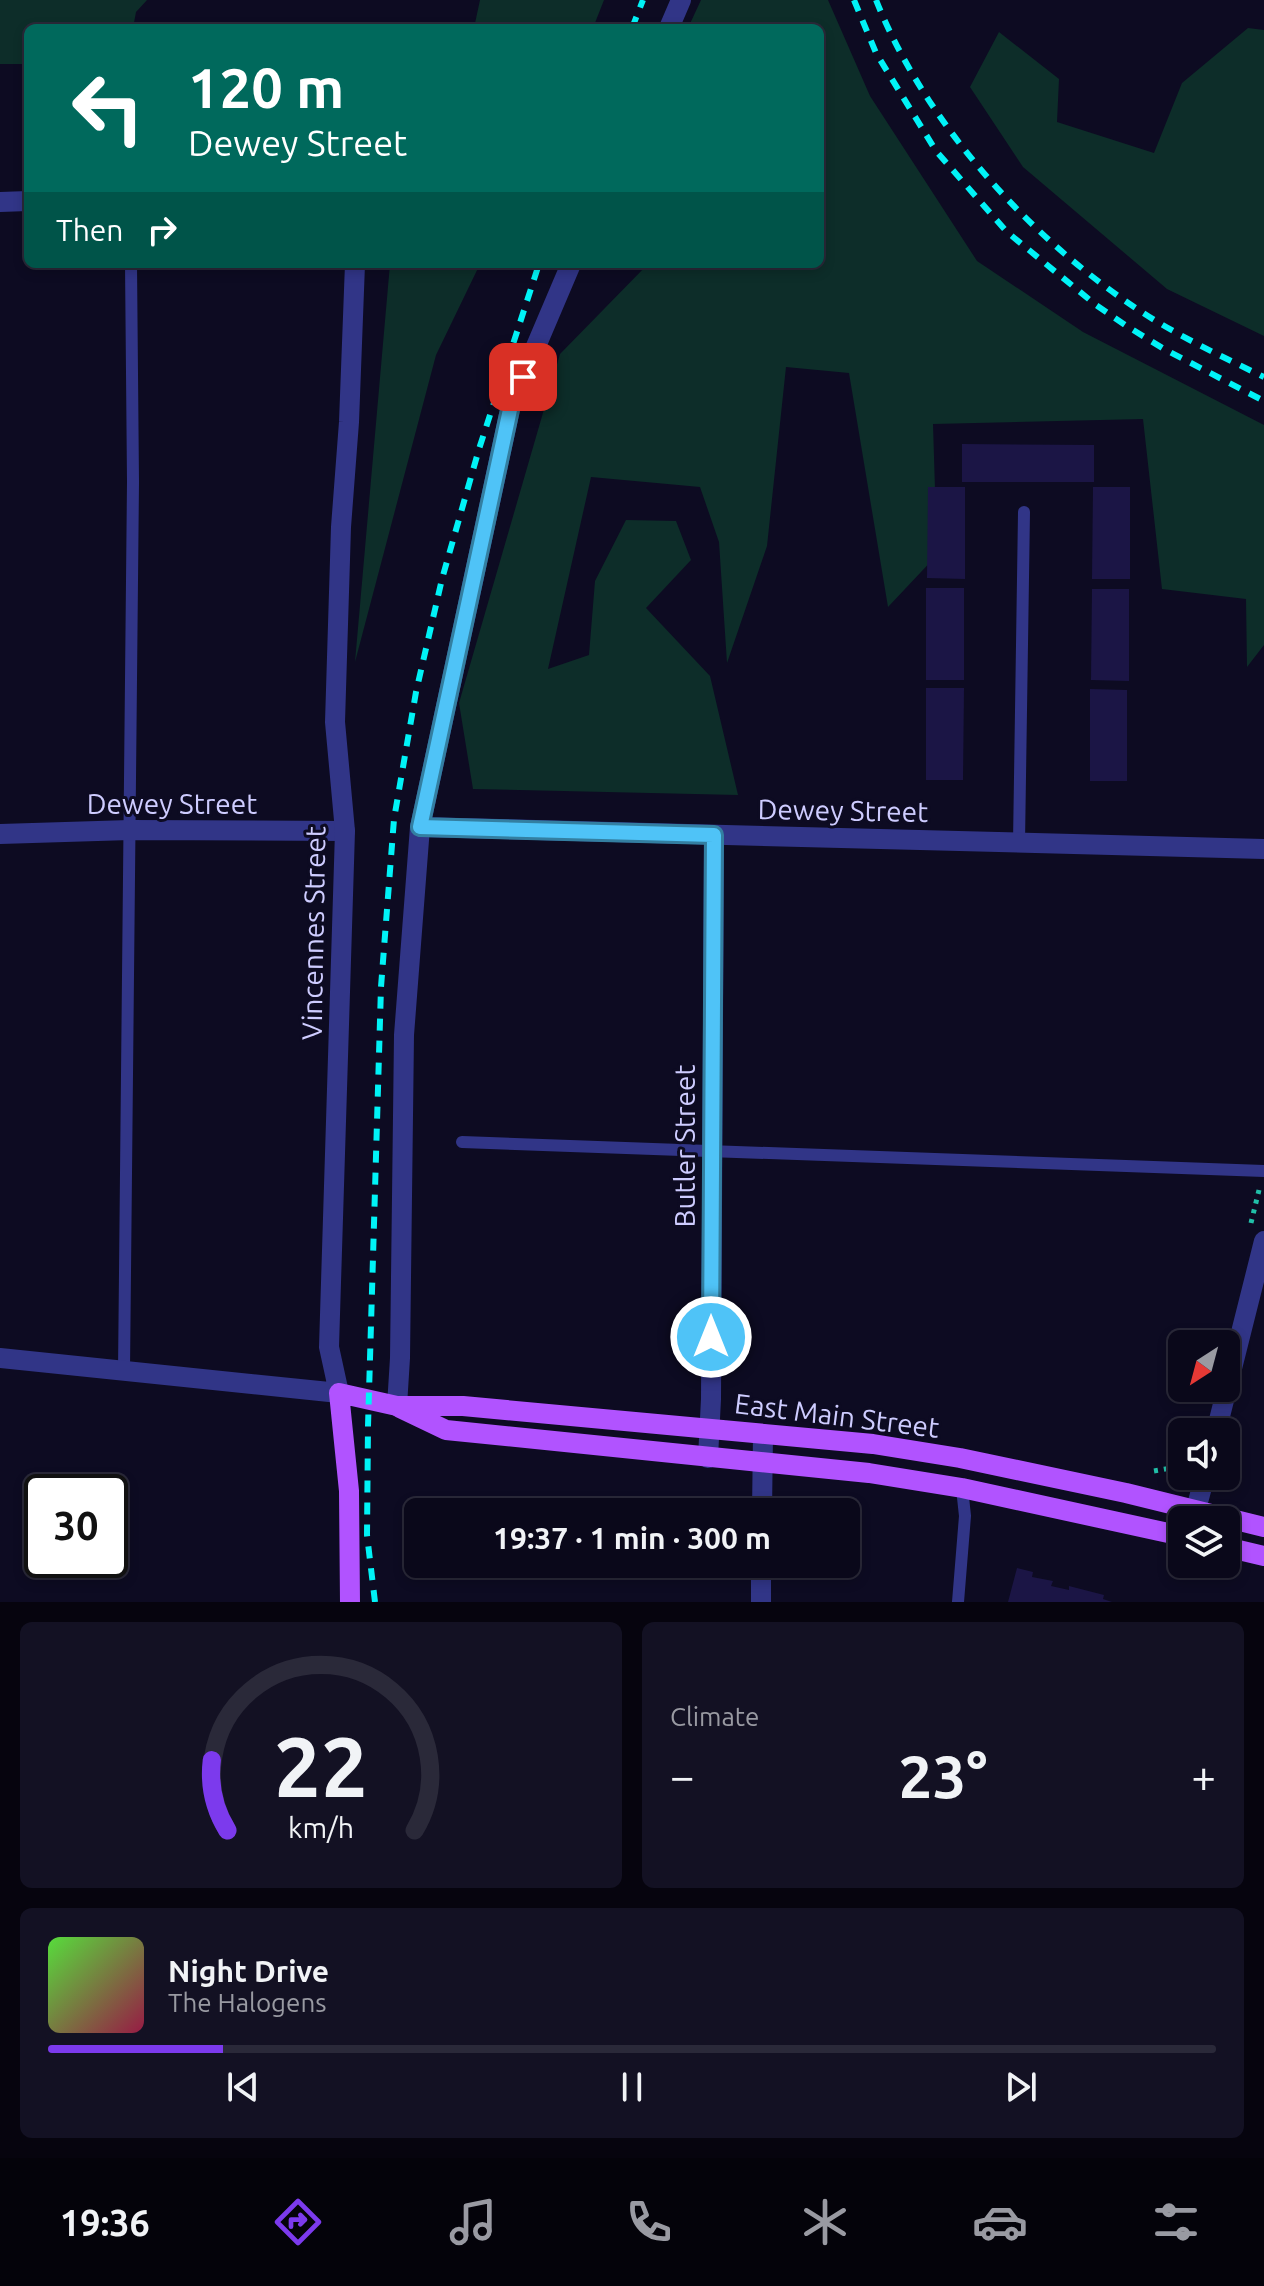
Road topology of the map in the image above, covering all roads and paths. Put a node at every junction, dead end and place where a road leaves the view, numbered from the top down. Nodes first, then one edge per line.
1 (681, 0) edge
2 (671, 24) edge
3 (24, 201) edge
4 (0, 202) edge
5 (131, 268) edge
6 (355, 268) edge
7 (569, 268) edge
8 (1024, 512) dead end
9 (420, 827) junction
10 (130, 830) junction
11 (345, 831) junction
12 (0, 834) edge
13 (714, 835) junction
14 (1019, 843) junction
15 (1264, 849) edge
16 (462, 1142) dead end
17 (711, 1150) junction
18 (1264, 1171) edge
19 (1264, 1241) edge
20 (0, 1358) edge
21 (124, 1371) junction
22 (339, 1393) junction
23 (397, 1406) junction
24 (1220, 1418) edge
25 (710, 1429) junction
26 (763, 1434) junction
27 (708, 1458) junction
28 (763, 1463) junction
29 (1168, 1469) edge
30 (1154, 1471) dead end
31 (962, 1488) junction
32 (762, 1498) edge
33 (1168, 1506) edge
34 (1240, 1523) edge
35 (1264, 1527) edge
36 (1168, 1533) edge
37 (1240, 1550) edge
38 (1264, 1556) edge
39 (761, 1578) edge
40 (350, 1602) edge
41 (761, 1602) edge
42 (958, 1602) edge

1 - 2 street
3 - 4 street
5 - 10 lane
6 - 11 street, Vincennes Street
7 - 9 street
8 - 14 lane
9 - 13 street, Dewey Street
9 - 23 street
10 - 11 street, Dewey Street
10 - 12 street, Dewey Street
10 - 21 lane
11 - 22 street, Vincennes Street
13 - 14 street, Dewey Street
13 - 17 street, Butler Street
14 - 15 street, Dewey Street
16 - 17 lane
17 - 18 lane
17 - 25 street, Butler Street
19 - 24 street
20 - 21 street
21 - 22 street
22 - 23 main road, East Main Street
22 - 40 main road, Vincennes Street
23 - 25 main road, East Main Street
23 - 27 main road, East Main Street
25 - 26 main road, East Main Street
25 - 27 street, Butler Street
26 - 28 street
26 - 33 main road, East Main Street
27 - 28 main road, East Main Street
28 - 31 main road, East Main Street
28 - 32 street
29 - 30 path
31 - 36 main road, East Main Street
31 - 42 lane
34 - 35 main road, East Main Street
37 - 38 main road
39 - 41 street

